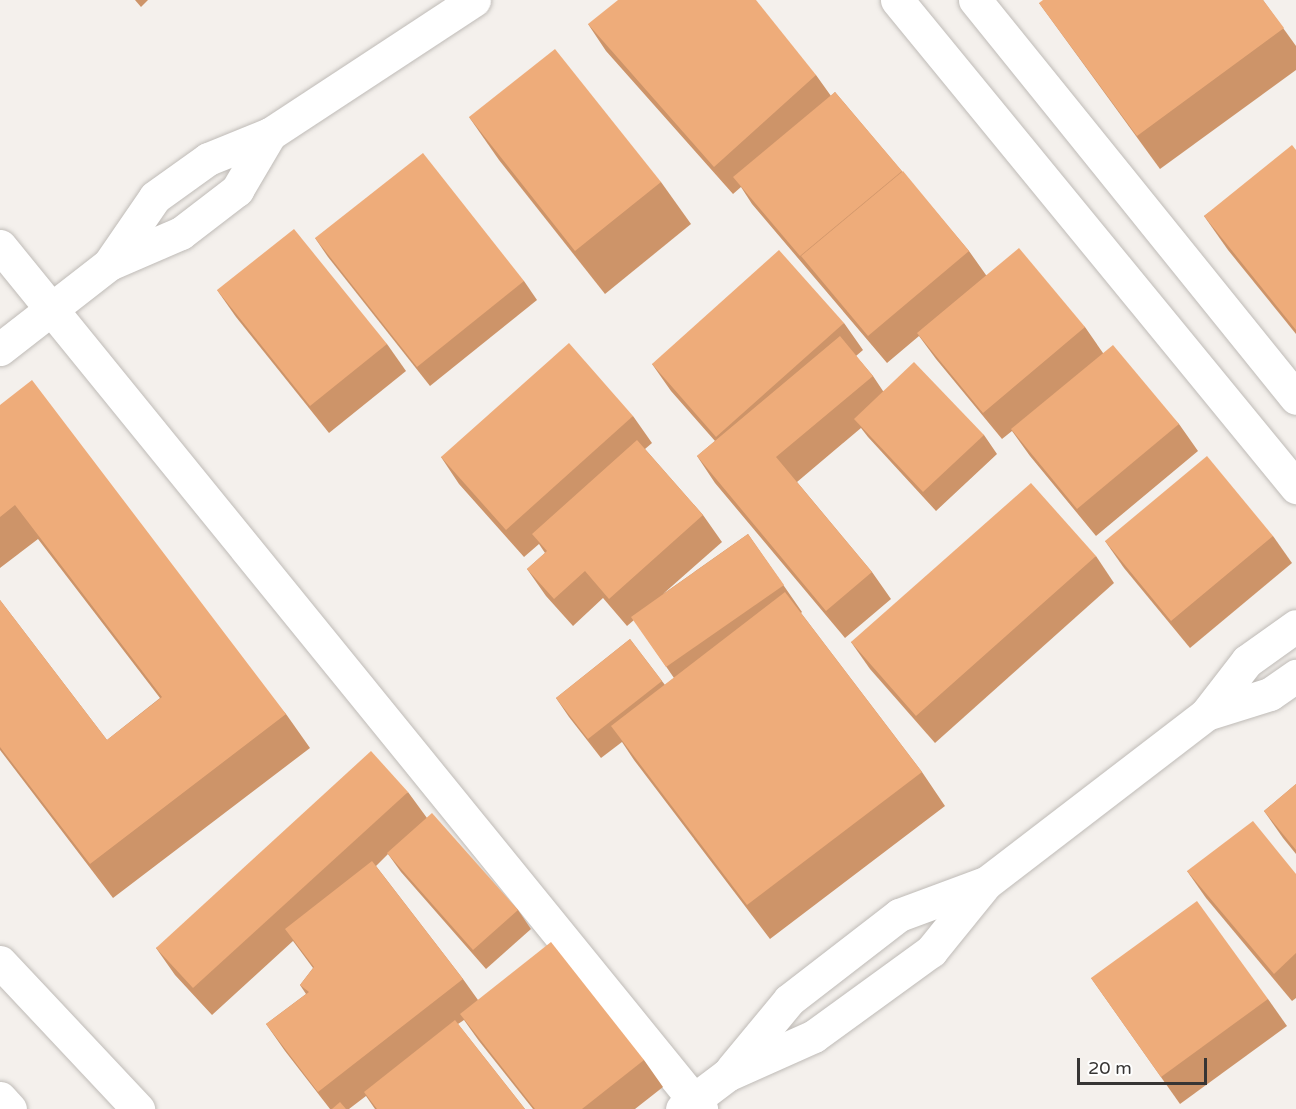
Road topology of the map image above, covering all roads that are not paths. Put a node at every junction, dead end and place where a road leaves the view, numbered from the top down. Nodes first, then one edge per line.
1 (474, 0) edge
2 (897, 0) edge
3 (975, 0) edge
4 (270, 134) junction
5 (0, 246) edge
6 (109, 264) junction
7 (51, 308) junction
8 (0, 349) edge
9 (1296, 398) edge
10 (1296, 487) edge
11 (1296, 627) edge
12 (1296, 676) edge
13 (1206, 714) junction
14 (986, 883) junction
15 (0, 962) edge
16 (727, 1076) junction
17 (0, 1098) edge
18 (692, 1106) edge
19 (10, 1109) edge
20 (138, 1109) edge

1 - 4 main road
2 - 10 main road
3 - 9 main road
4 - 6 main road
4 - 6 main road
5 - 7 main road
6 - 7 main road
7 - 8 main road
7 - 18 main road
11 - 13 main road
12 - 13 main road
13 - 14 main road
14 - 16 main road
14 - 16 main road
15 - 20 main road
16 - 18 main road
17 - 19 main road

